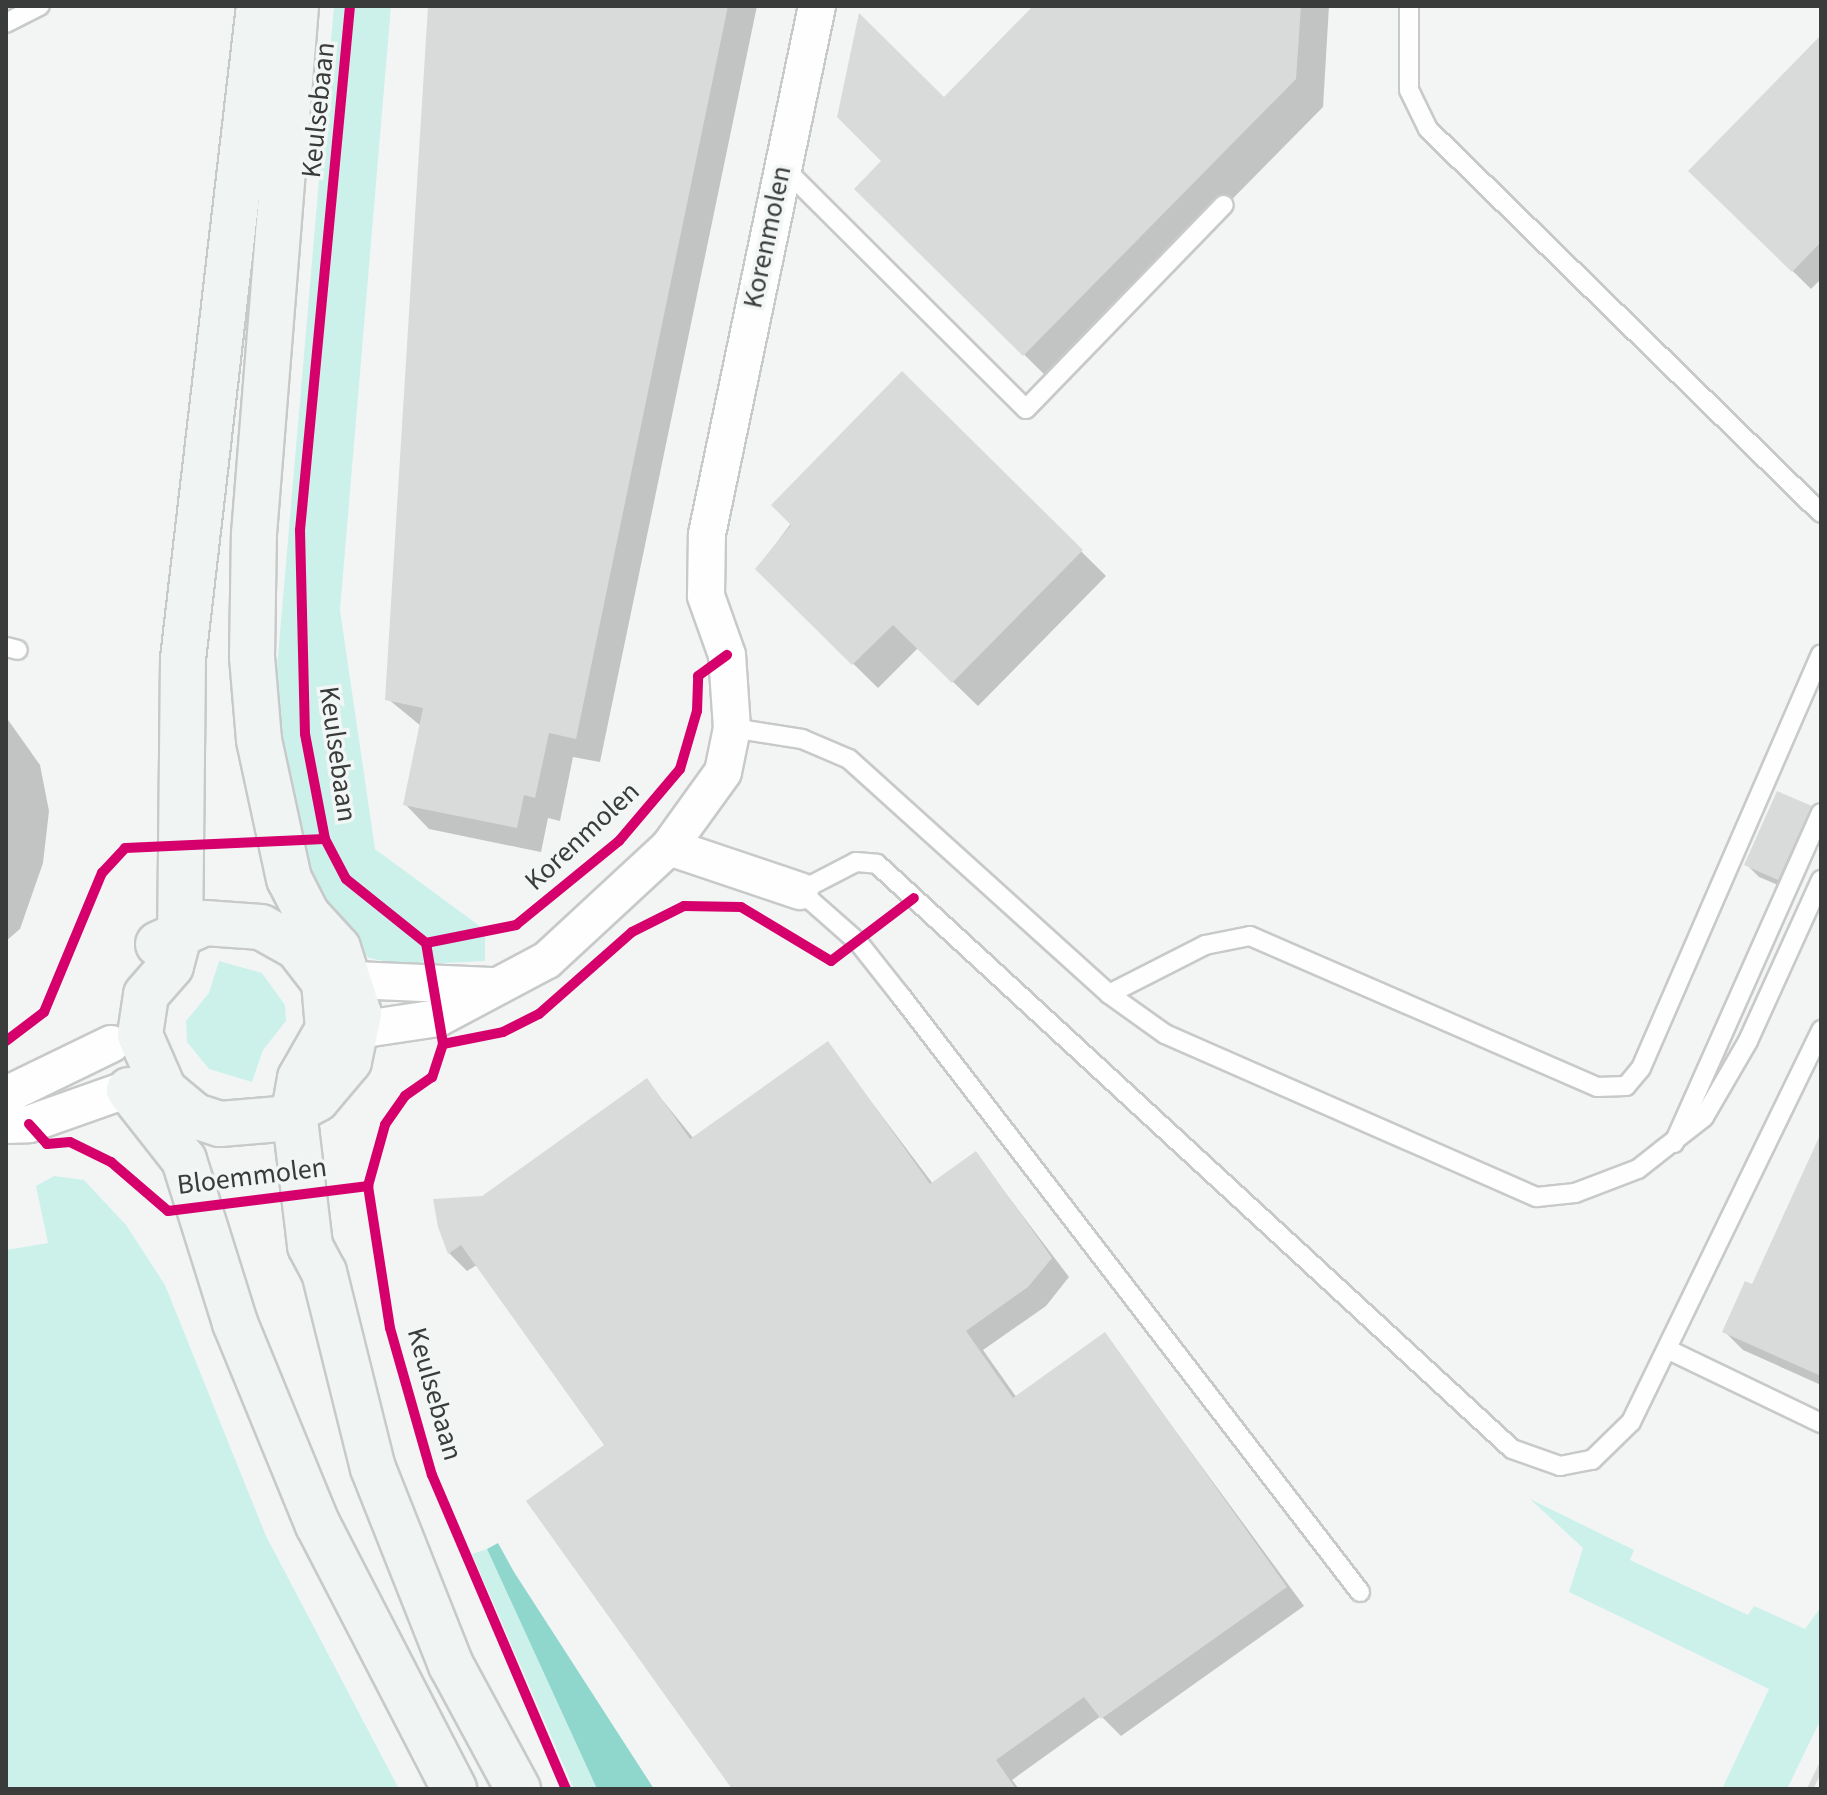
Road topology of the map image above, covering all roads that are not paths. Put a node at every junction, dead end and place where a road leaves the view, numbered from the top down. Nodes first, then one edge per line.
1 (40, 6) edge
2 (259, 6) edge
3 (296, 6) edge
4 (817, 6) edge
5 (1409, 6) edge
6 (6, 23) edge
7 (782, 166) junction
8 (1224, 205) dead end
9 (1821, 513) edge
10 (1821, 655) edge
11 (732, 728) junction
12 (1821, 813) edge
13 (669, 847) junction
14 (1821, 880) edge
15 (800, 891) junction
16 (292, 924) junction
17 (166, 940) junction
18 (339, 981) junction
19 (491, 986) junction
20 (1109, 994) junction
21 (358, 1030) junction
22 (1821, 1030) edge
23 (111, 1044) junction
24 (143, 1086) junction
25 (6, 1095) edge
26 (306, 1105) junction
27 (6, 1125) edge
28 (184, 1129) junction
29 (1671, 1149) junction
30 (1669, 1350) junction
31 (1821, 1423) edge
32 (1360, 1592) dead end
33 (454, 1789) edge
34 (518, 1789) edge

1 - 6 lane
2 - 17 main road
3 - 16 main road, Keulsebaan
4 - 7 street, Korenmolen
5 - 9 lane
7 - 8 lane
7 - 11 street, Korenmolen
10 - 20 lane
11 - 13 street, Korenmolen
11 - 20 lane
12 - 29 lane
13 - 15 street
13 - 19 street, Korenmolen
14 - 29 lane
15 - 30 lane
15 - 32 lane
16 - 17 main road
16 - 18 main road
17 - 23 main road
17 - 24 main road
18 - 19 street, Korenmolen
18 - 21 main road
18 - 26 main road
19 - 21 street, Korenmolen
20 - 29 lane
21 - 26 main road
22 - 30 lane
23 - 24 main road
23 - 25 street
24 - 27 street
24 - 28 main road
26 - 28 main road
26 - 34 main road
28 - 33 main road
30 - 31 lane

